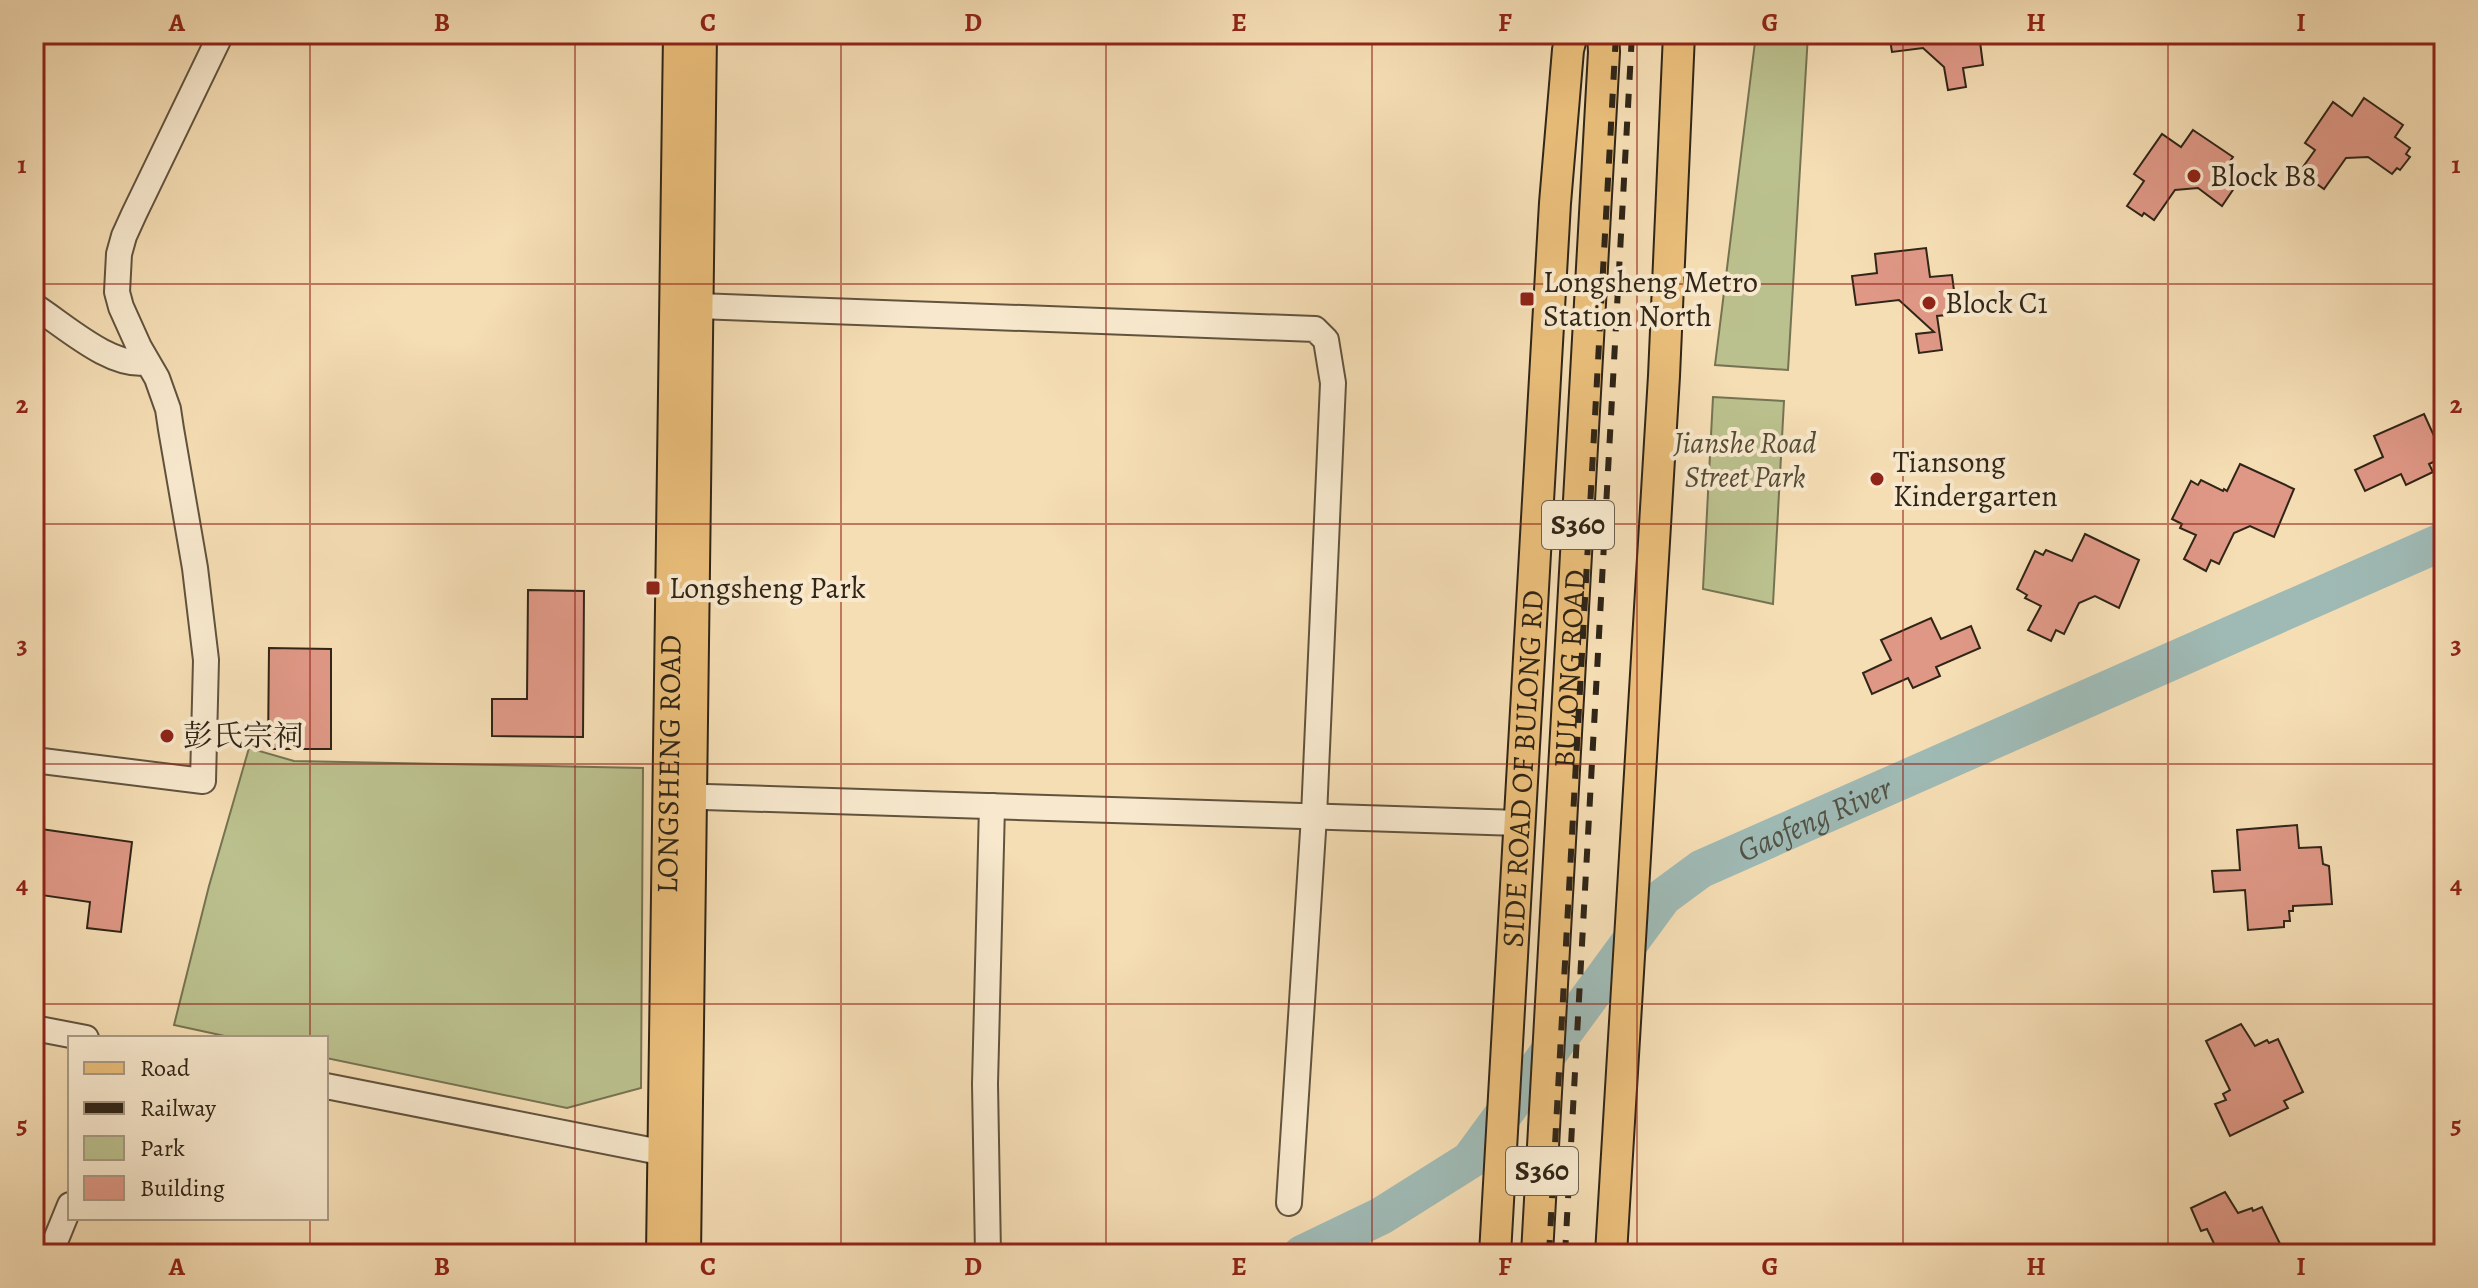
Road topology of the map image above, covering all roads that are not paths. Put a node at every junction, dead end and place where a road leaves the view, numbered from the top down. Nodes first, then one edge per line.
1 (221, 34) edge
2 (679, 34) edge
3 (701, 34) edge
4 (1572, 34) edge
5 (1603, 34) edge
6 (1679, 34) edge
7 (34, 306) edge
8 (698, 306) junction
9 (147, 362) junction
10 (34, 760) edge
11 (680, 796) junction
12 (992, 806) junction
13 (1314, 816) junction
14 (1519, 823) junction
15 (34, 1028) edge
16 (76, 1036) edge
17 (328, 1086) edge
18 (675, 1155) junction
19 (1289, 1203) dead end
20 (68, 1210) edge
21 (50, 1254) edge
22 (662, 1254) edge
23 (685, 1254) edge
24 (988, 1254) edge
25 (1495, 1254) edge
26 (1537, 1254) edge
27 (1611, 1254) edge

1 - 9 street
2 - 11 main road, LONGSHENG ROAD
3 - 8 main road, LONGSHENG ROAD
4 - 14 main road, SIDE ROAD OF BULONG RD
5 - 26 main road, BULONG ROAD / S360
6 - 27 main road, S360
7 - 9 street
8 - 11 main road, LONGSHENG ROAD
8 - 13 street
9 - 10 street
11 - 12 street
11 - 18 main road, LONGSHENG ROAD
12 - 13 street
12 - 24 street
13 - 14 street
13 - 19 street
14 - 25 main road, SIDE ROAD OF BULONG RD
15 - 16 street
17 - 18 street
18 - 22 main road, LONGSHENG ROAD
18 - 23 main road, LONGSHENG ROAD
20 - 21 street

